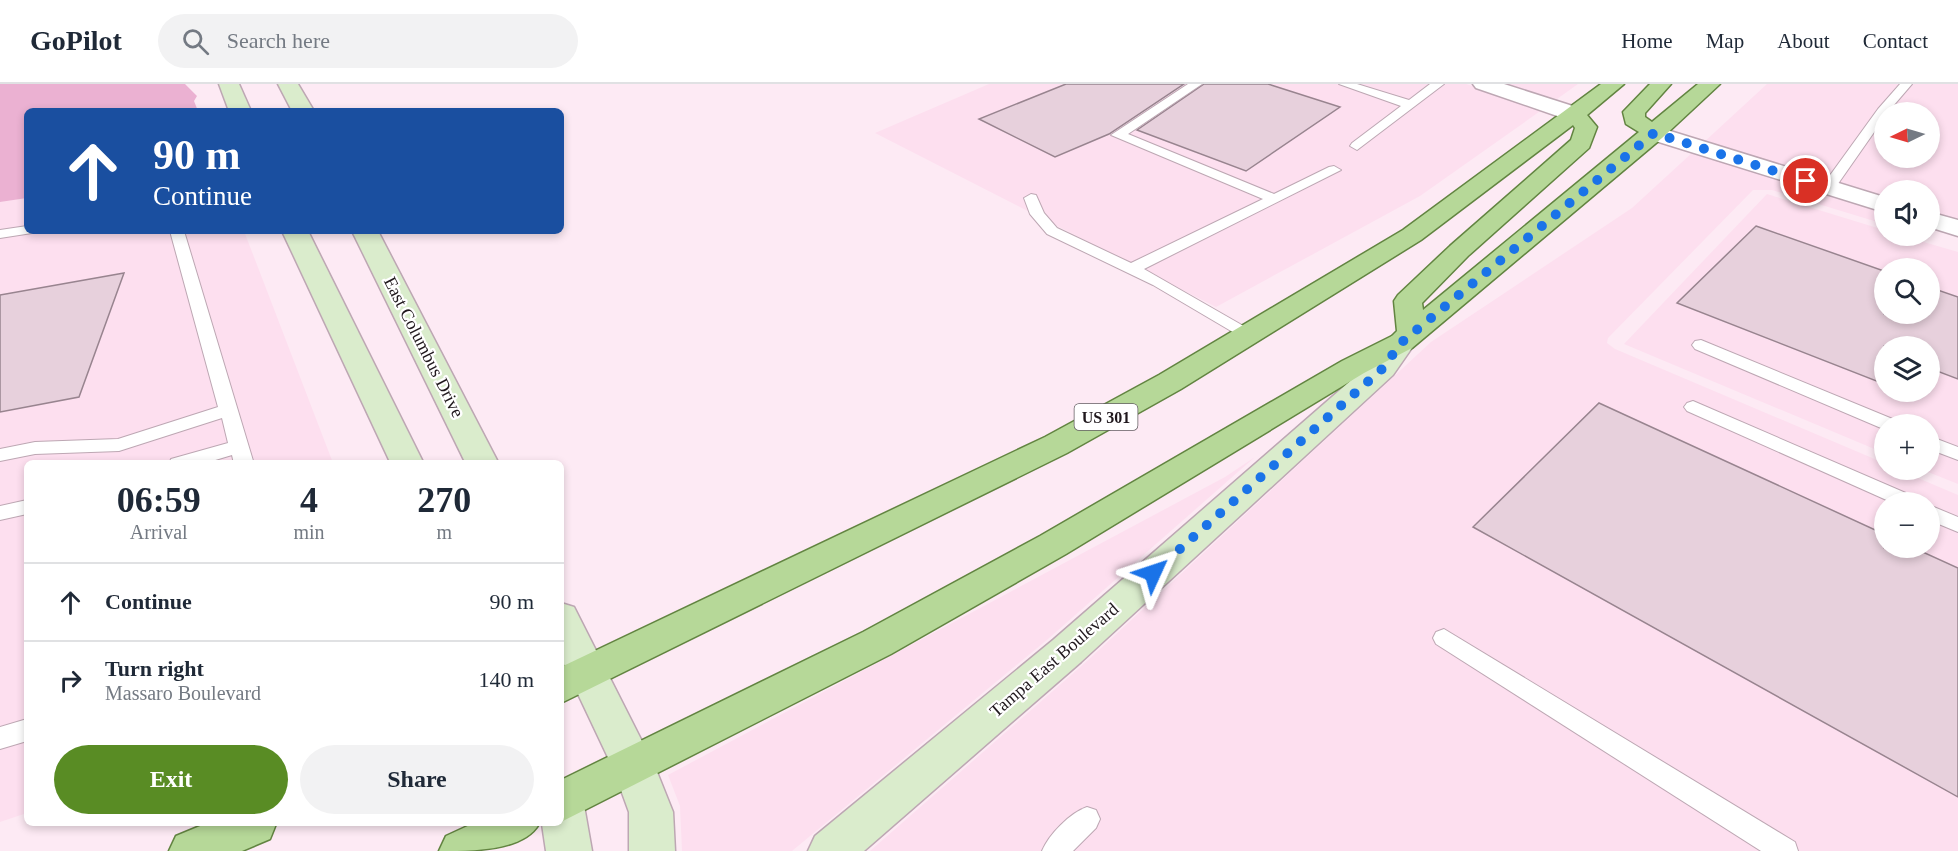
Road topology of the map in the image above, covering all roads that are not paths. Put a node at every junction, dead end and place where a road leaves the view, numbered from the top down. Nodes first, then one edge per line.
1 (229, 84) edge
2 (288, 84) edge
3 (1196, 84) edge
4 (1345, 84) edge
5 (1438, 84) edge
6 (1483, 84) edge
7 (1614, 84) edge
8 (1661, 84) edge
9 (1710, 84) edge
10 (1906, 84) edge
11 (1410, 105) junction
12 (239, 108) edge
13 (301, 108) edge
14 (1574, 114) junction
15 (1654, 133) junction
16 (1356, 147) dead end
17 (1334, 170) dead end
18 (1828, 188) junction
19 (1031, 198) dead end
20 (1275, 199) junction
21 (1874, 202) edge
22 (1940, 222) edge
23 (1958, 228) edge
24 (24, 230) edge
25 (0, 234) edge
26 (178, 234) edge
27 (296, 234) edge
28 (367, 234) edge
29 (1131, 269) junction
30 (1248, 336) junction
31 (1407, 338) junction
32 (1701, 345) dead end
33 (1693, 407) dead end
34 (228, 410) junction
35 (1874, 418) edge
36 (1940, 447) edge
37 (1958, 454) edge
38 (0, 455) edge
39 (241, 455) edge
40 (206, 460) edge
41 (406, 460) edge
42 (481, 460) edge
43 (1885, 492) edge
44 (24, 508) edge
45 (0, 513) edge
46 (1940, 517) edge
47 (1958, 525) edge
48 (564, 631) edge
49 (1444, 638) dead end
50 (575, 680) edge
51 (24, 731) edge
52 (0, 738) edge
53 (634, 767) junction
54 (564, 800) edge
55 (1087, 819) dead end
56 (564, 820) edge
57 (249, 826) edge
58 (513, 826) edge
59 (192, 851) edge
60 (462, 851) edge
61 (569, 851) edge
62 (652, 851) edge
63 (831, 851) edge
64 (1055, 851) edge
65 (1785, 851) edge

1 - 12 street
2 - 13 street
3 - 20 lane
4 - 11 lane
5 - 11 lane
6 - 14 street
7 - 14 main road, US 301
8 - 15 main road
9 - 15 main road
10 - 18 lane
11 - 16 lane
14 - 30 main road, US 301
14 - 31 main road
15 - 18 street
15 - 31 main road
17 - 20 lane
18 - 21 street
19 - 29 lane
20 - 29 lane
22 - 23 street
24 - 25 lane
26 - 34 lane
27 - 41 street
28 - 42 street, East Columbus Drive
29 - 30 lane
30 - 50 main road, US 301
31 - 53 main road
31 - 63 street, Tampa East Boulevard
32 - 35 lane
33 - 43 lane
34 - 38 lane
34 - 39 lane
36 - 37 lane
39 - 40 lane
44 - 45 lane
46 - 47 lane
48 - 50 street
49 - 65 lane
50 - 53 street
51 - 52 lane
53 - 54 main road
53 - 62 street
55 - 64 lane
56 - 61 street
57 - 59 main road
58 - 60 main road

